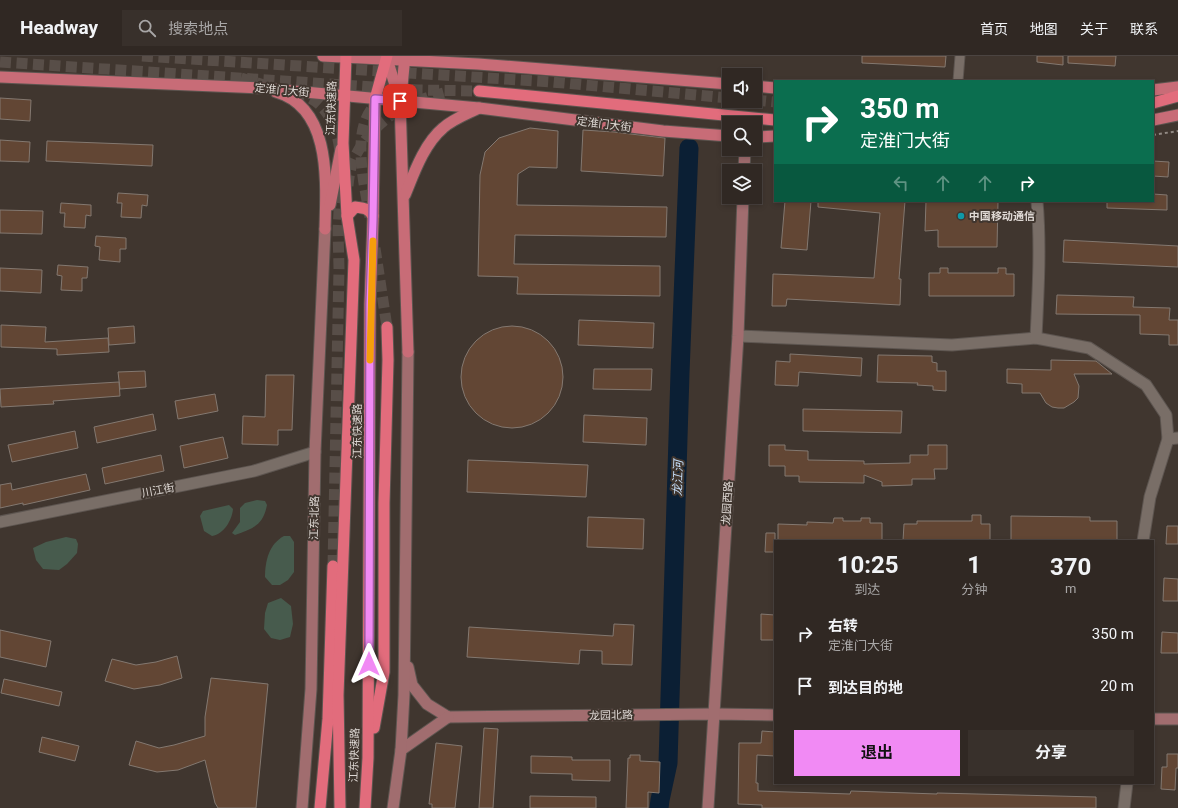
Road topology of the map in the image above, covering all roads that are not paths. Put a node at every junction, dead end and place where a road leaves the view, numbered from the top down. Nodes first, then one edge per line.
1 (323, 56) edge
2 (465, 56) edge
3 (960, 56) edge
4 (346, 57) edge
5 (387, 58) edge
6 (405, 58) edge
7 (478, 64) junction
8 (0, 77) edge
9 (958, 80) edge
10 (722, 83) edge
11 (762, 87) edge
12 (1178, 87) edge
13 (262, 88) junction
14 (774, 88) edge
15 (1154, 90) edge
16 (479, 91) tunnel mouth
17 (345, 96) junction
18 (1178, 96) edge
19 (375, 99) junction
20 (400, 101) junction
21 (1154, 103) edge
22 (479, 108) junction
23 (1178, 115) edge
24 (774, 120) edge
25 (1154, 120) edge
26 (722, 135) edge
27 (774, 136) edge
28 (762, 137) edge
29 (343, 143) junction
30 (403, 199) junction
31 (1037, 202) edge
32 (743, 204) edge
33 (347, 216) junction
34 (373, 216) junction
35 (325, 229) junction
36 (387, 327) tunnel mouth
37 (738, 336) junction
38 (1036, 338) junction
39 (1173, 439) edge
40 (315, 452) junction
41 (0, 522) edge
42 (1143, 540) edge
43 (333, 566) tunnel mouth
44 (404, 652) junction
45 (714, 714) junction
46 (774, 715) edge
47 (448, 717) junction
48 (1154, 719) edge
49 (1178, 719) edge
50 (401, 750) junction
51 (368, 758) junction
52 (1127, 784) edge
53 (302, 808) edge
54 (320, 808) edge
55 (340, 808) edge
56 (365, 808) edge
57 (393, 808) edge
58 (708, 808) edge
59 (1124, 808) edge

1 - 4 main road
2 - 7 main road
3 - 9 street
4 - 5 main road
4 - 17 highway, 江东快速路
5 - 6 main road
5 - 19 highway, 江东快速路
5 - 20 main road
6 - 7 main road
6 - 20 main road
7 - 10 main road
8 - 13 main road, 定淮门大街
11 - 14 main road
12 - 15 main road
13 - 17 main road, 定淮门大街
13 - 35 main road
16 - 24 highway
17 - 19 main road, 定淮门大街
17 - 29 highway, 江东快速路
18 - 21 highway
19 - 20 main road, 定淮门大街
19 - 34 highway, 江东快速路
20 - 22 main road, 定淮门大街
20 - 30 main road
22 - 26 main road, 定淮门大街
22 - 30 main road
23 - 25 main road
27 - 28 main road
29 - 33 highway, 江东快速路
29 - 35 main road
30 - 44 main road
31 - 38 street
32 - 37 main road, 龙园西路
33 - 34 highway
33 - 55 highway, 江东快速路
34 - 51 highway, 江东快速路
35 - 40 main road, 江东北路
36 - 51 highway
37 - 38 street
37 - 45 main road, 龙园西路
38 - 39 street
39 - 42 street
40 - 41 street, 川江街
40 - 53 main road, 江东北路
43 - 54 highway
44 - 47 main road
44 - 50 main road
45 - 46 main road, 龙园北路
45 - 47 main road, 龙园北路
45 - 58 main road, 龙园西路
47 - 50 main road
48 - 49 main road
50 - 57 main road
51 - 56 highway, 江东快速路
52 - 59 street

